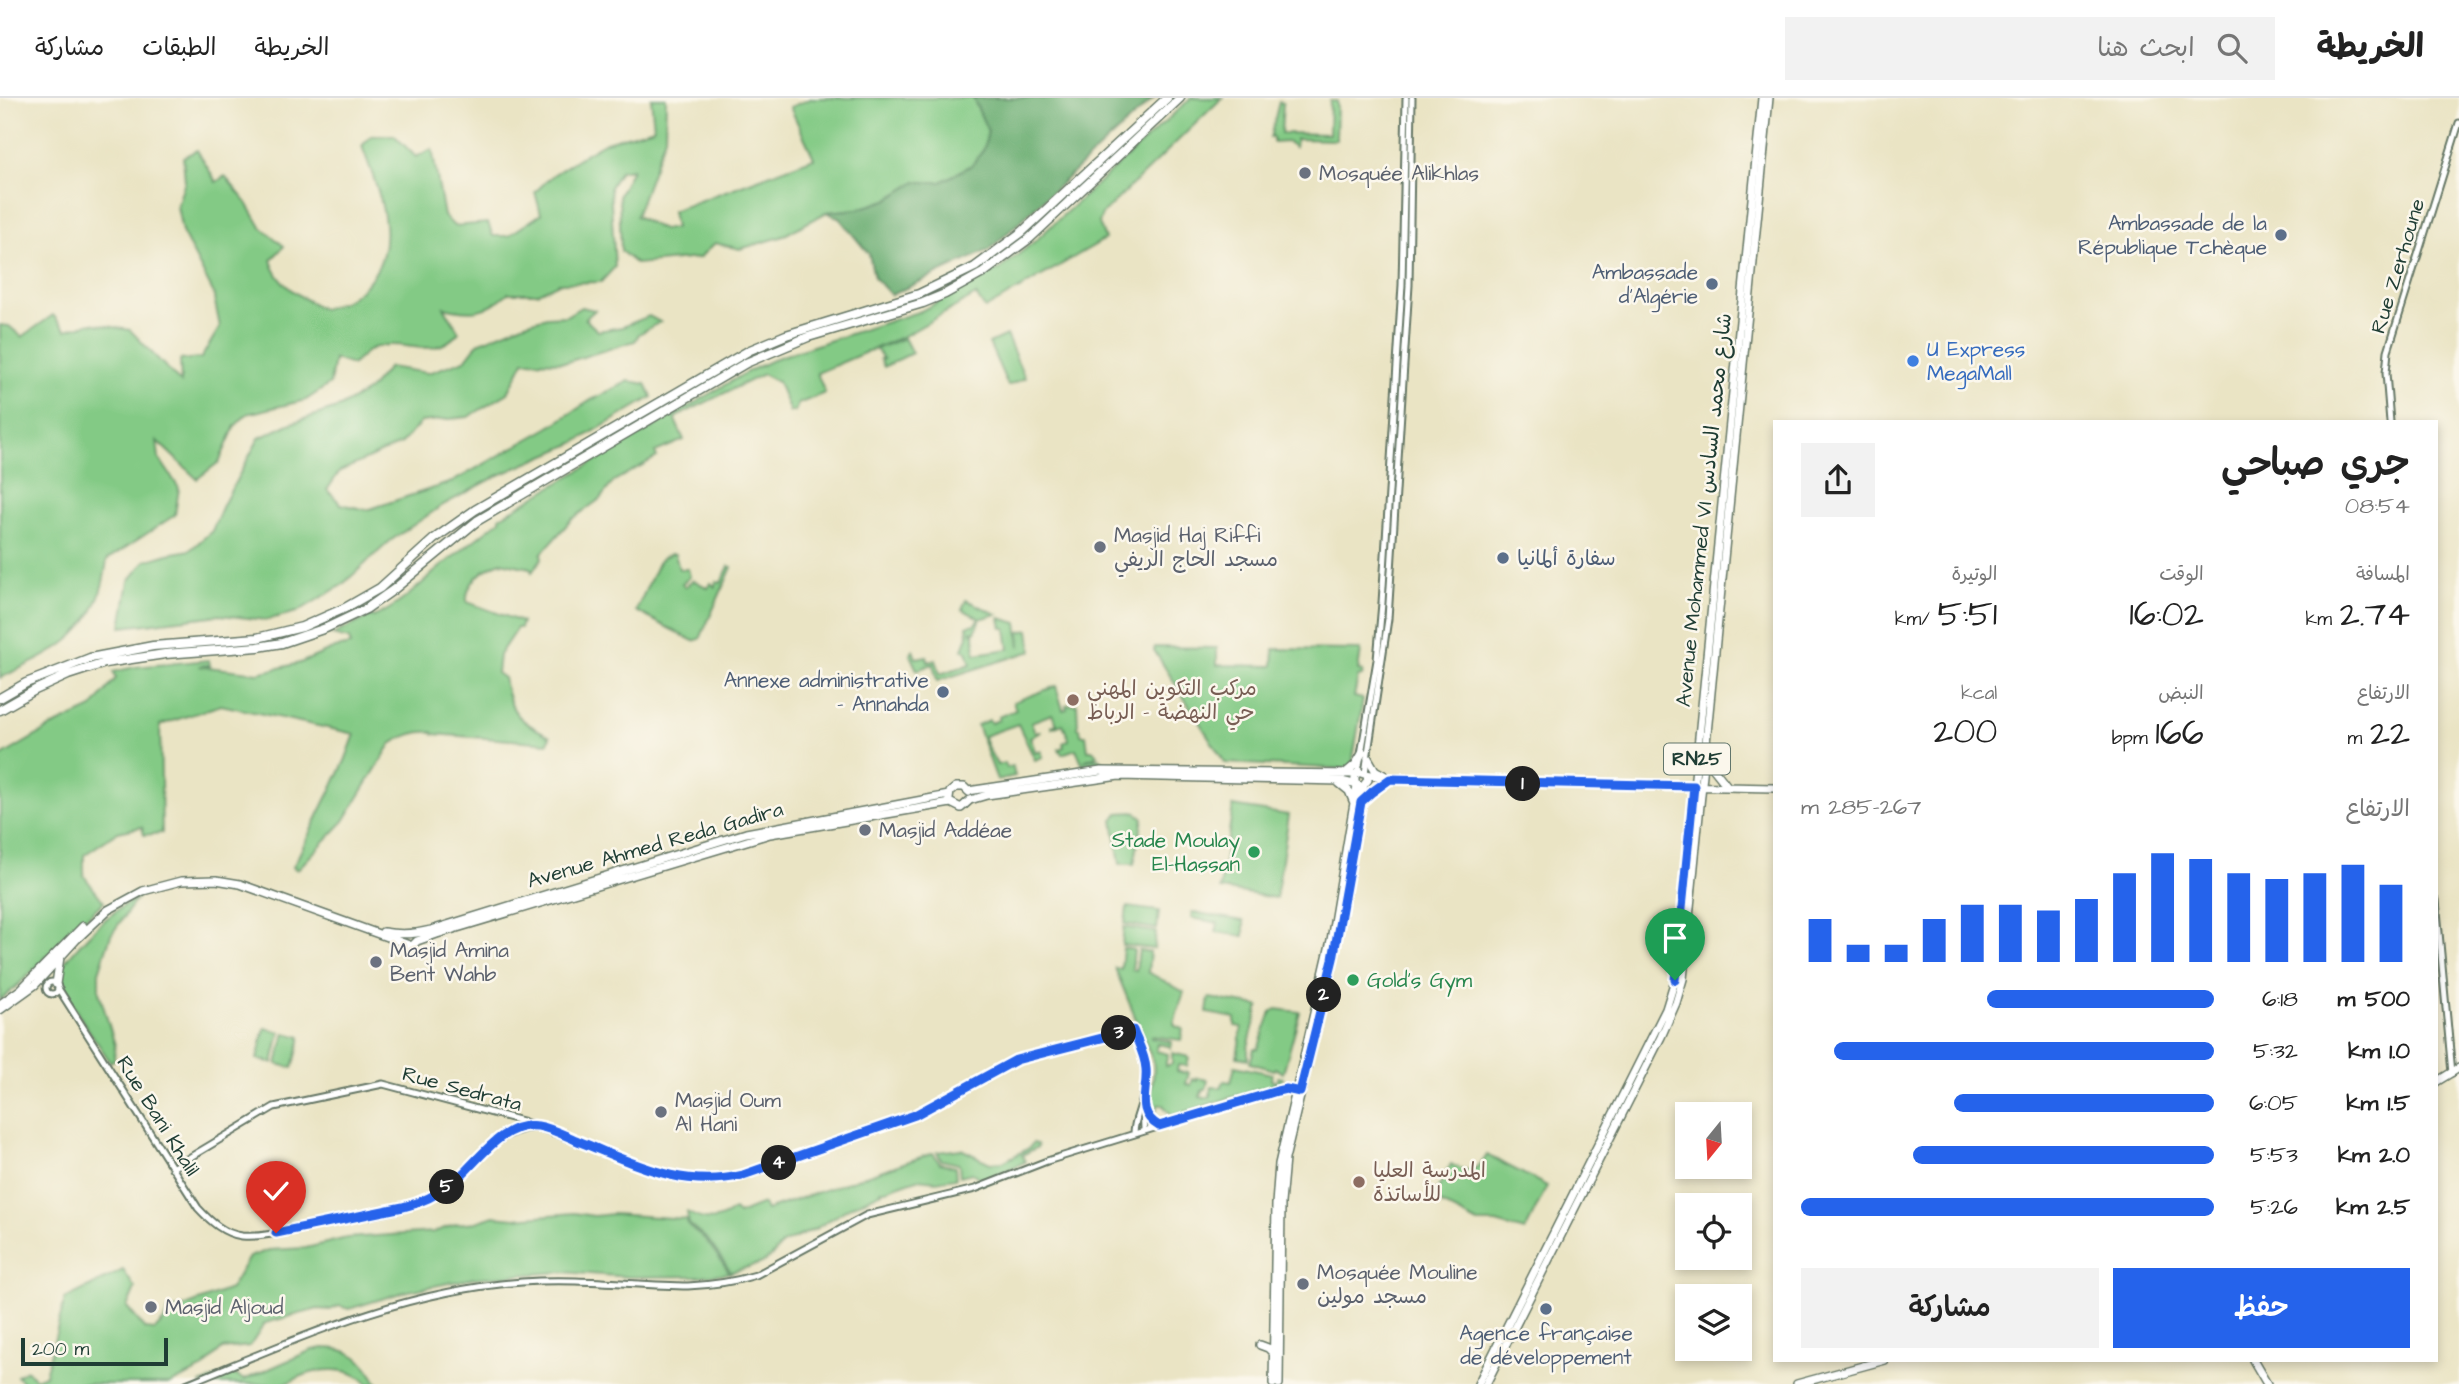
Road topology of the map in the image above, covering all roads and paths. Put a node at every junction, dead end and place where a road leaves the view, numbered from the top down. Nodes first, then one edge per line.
1 (1167, 98) edge
2 (1180, 98) edge
3 (1187, 98) edge
4 (1406, 98) edge
5 (1412, 98) edge
6 (1762, 98) edge
7 (1769, 98) edge
8 (2459, 123) edge
9 (1145, 131) junction
10 (2390, 420) edge
11 (0, 698) edge
12 (0, 710) edge
13 (1365, 755) junction
14 (1705, 757) junction
15 (1362, 773) junction
16 (1342, 775) junction
17 (1390, 779) junction
18 (1335, 781) junction
19 (1360, 784) junction
20 (1698, 786) junction
21 (1728, 787) junction
22 (1773, 789) edge
23 (968, 791) junction
24 (950, 799) junction
25 (970, 800) junction
26 (1358, 803) junction
27 (2438, 918) edge
28 (405, 933) junction
29 (416, 937) junction
30 (403, 942) junction
31 (61, 955) junction
32 (41, 978) junction
33 (56, 985) junction
34 (54, 994) junction
35 (65, 998) junction
36 (0, 1004) edge
37 (0, 1010) edge
38 (2455, 1071) edge
39 (2438, 1081) edge
40 (1298, 1091) junction
41 (1143, 1099) junction
42 (1144, 1111) junction
43 (537, 1126) junction
44 (1159, 1126) junction
45 (1144, 1130) junction
46 (1134, 1133) junction
47 (172, 1168) junction
48 (1260, 1345) dead end
49 (1274, 1354) junction
50 (1878, 1362) edge
51 (2254, 1362) edge
52 (186, 1384) edge
53 (1273, 1384) edge
54 (1279, 1384) edge
55 (1478, 1384) edge
56 (1486, 1384) edge
57 (1797, 1384) edge
58 (2267, 1384) edge

1 - 11 highway
2 - 9 highway
3 - 9 highway
4 - 13 street
5 - 13 street
6 - 20 main road, Avenue Mohammed VI شارع محمد السادس / RN25
7 - 14 main road, Avenue Mohammed VI شارع محمد السادس / RN25
8 - 10 street, Rue Zerhoune
9 - 12 highway
13 - 15 street
13 - 16 main road
13 - 17 main road
14 - 20 main road, Avenue Mohammed VI شارع محمد السادس / RN25
14 - 21 main road
15 - 16 main road
15 - 17 main road
15 - 19 main road
15 - 19 main road
16 - 23 main road
17 - 19 main road
17 - 20 main road
17 - 26 main road
18 - 19 main road
18 - 25 main road
18 - 26 main road
19 - 26 main road
20 - 21 main road
20 - 55 main road, Avenue Mohammed VI شارع محمد السادس / RN25
20 - 56 main road, Avenue Mohammed VI شارع محمد السادس / RN25
21 - 22 main road
23 - 24 main road
23 - 25 main road
24 - 25 main road
24 - 29 main road, Avenue Ahmed Reda Gadira
26 - 40 main road
27 - 38 street
28 - 29 main road
28 - 30 main road
28 - 32 main road
29 - 30 main road
30 - 31 main road
31 - 32 main road
31 - 33 main road
32 - 33 street, Rue Bani Khalil
32 - 33 street
32 - 34 street
32 - 36 main road
32 - 37 main road
33 - 34 street
33 - 35 street, Rue Bani Khalil
34 - 35 street
35 - 47 street, Rue Bani Khalil
38 - 39 main road
40 - 44 street
40 - 49 main road
40 - 54 main road
41 - 42 street
41 - 43 street, Rue Sedrata
41 - 46 street
42 - 44 street
42 - 45 street
43 - 47 street, Rue Sedrata
43 - 47 street, Rue Bani Khalil
44 - 45 street
45 - 46 street
46 - 52 street
48 - 49 main road
49 - 53 main road
50 - 57 main road
51 - 58 main road

